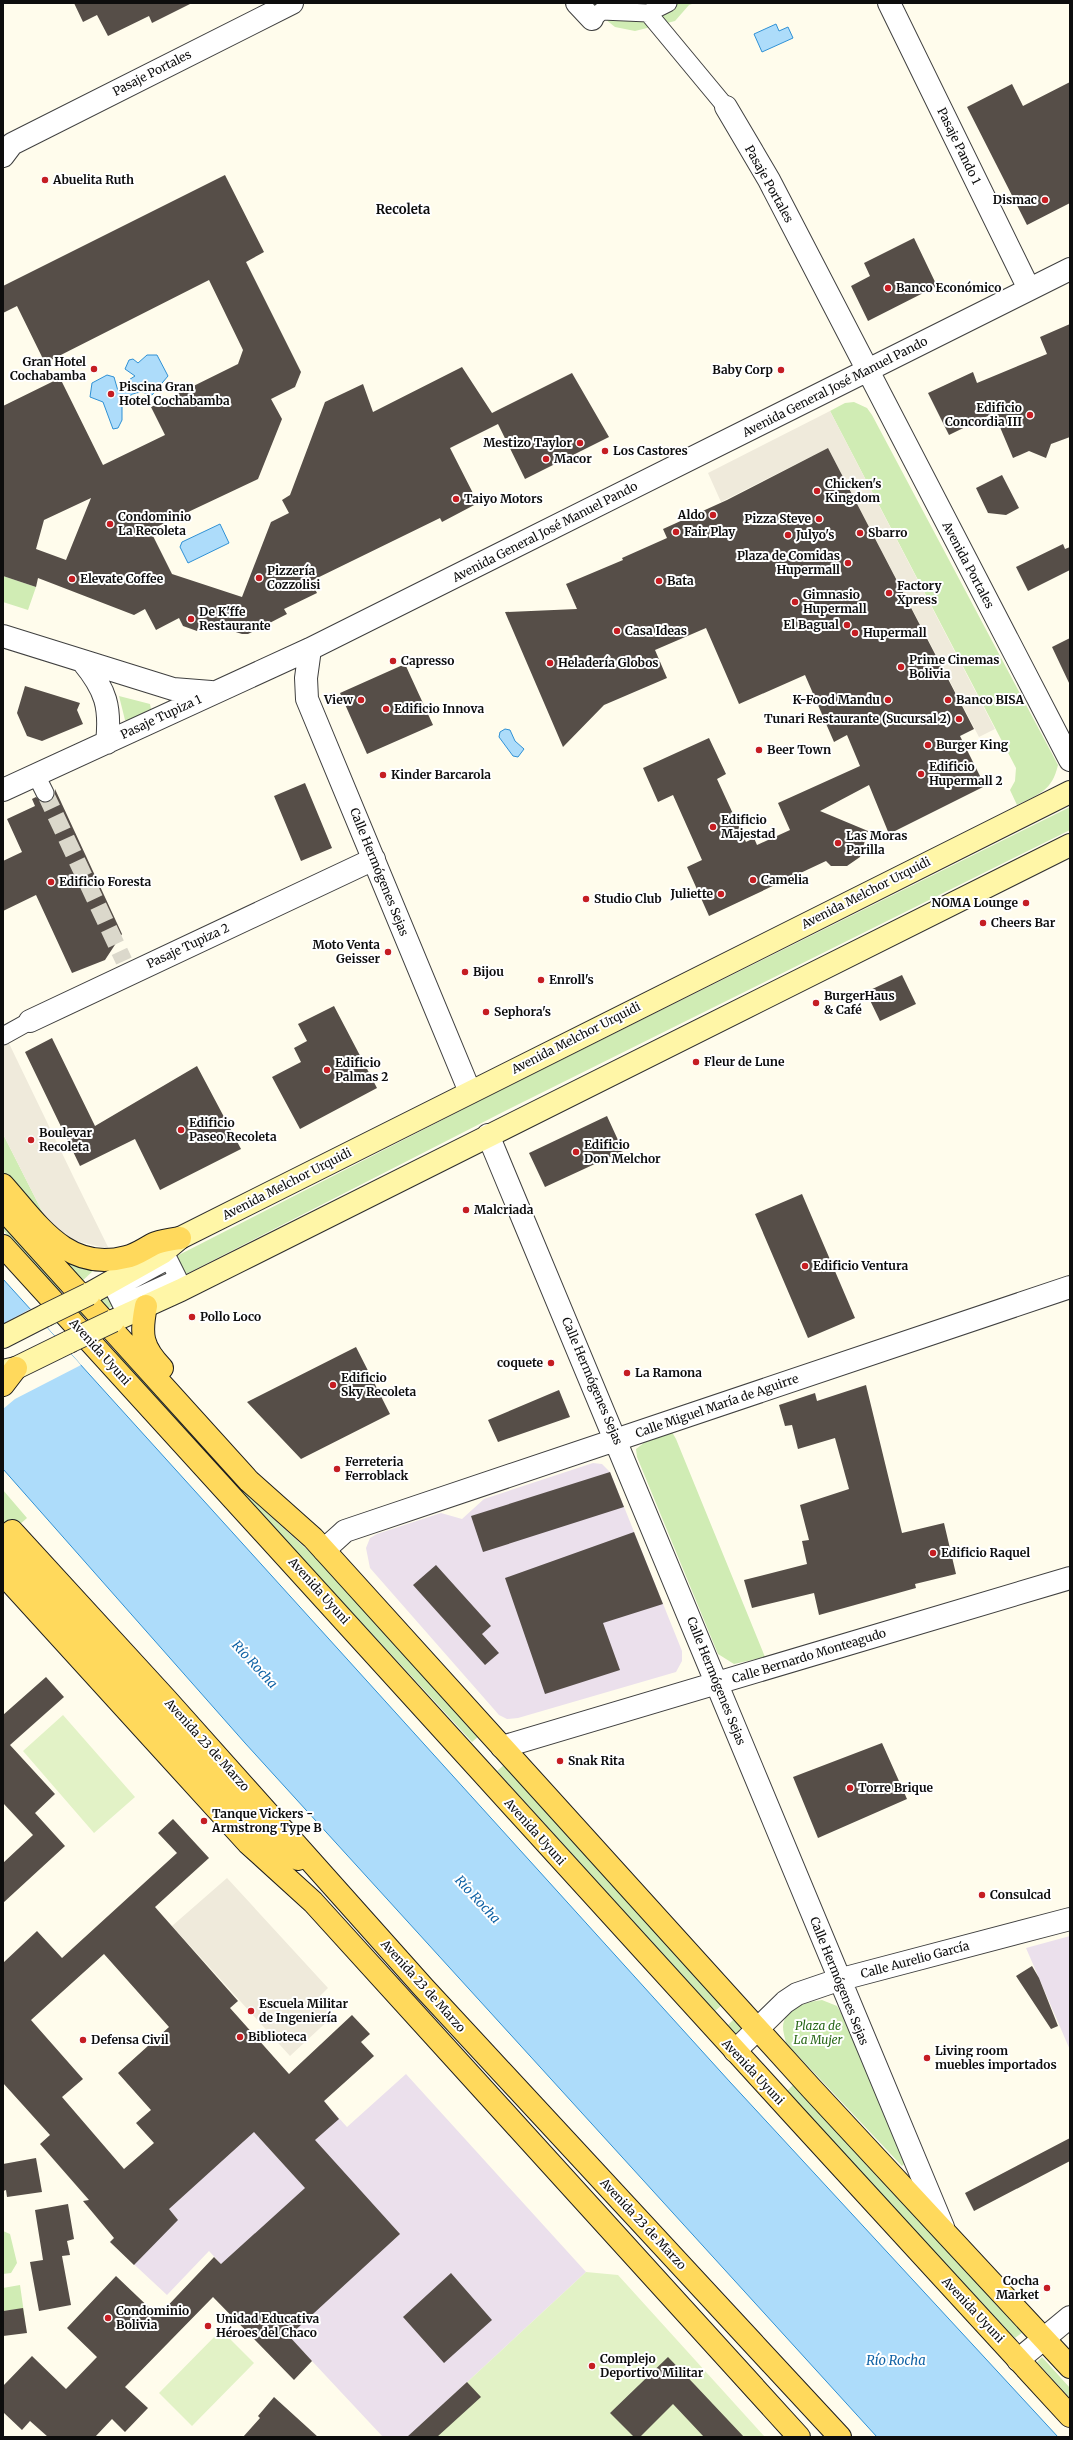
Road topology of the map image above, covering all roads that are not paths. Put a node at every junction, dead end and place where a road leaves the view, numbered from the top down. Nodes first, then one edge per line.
1 (292, 3) edge
2 (668, 3) edge
3 (889, 3) edge
4 (584, 11) edge
5 (648, 13) junction
6 (726, 107) joint
7 (6, 144) edge
8 (1070, 269) edge
9 (1029, 289) junction
10 (866, 371) junction
11 (3, 636) edge
12 (310, 649) junction
13 (83, 662) junction
14 (216, 692) junction
15 (107, 743) junction
16 (1070, 760) edge
17 (3, 790) edge
18 (1070, 792) edge
19 (1070, 845) edge
20 (374, 859) junction
21 (30, 1021) joint
22 (3, 1036) edge
23 (470, 1092) junction
24 (488, 1135) junction
25 (3, 1185) edge
26 (3, 1209) edge
27 (180, 1238) junction
28 (3, 1246) edge
29 (1070, 1287) edge
30 (146, 1306) junction
31 (3, 1337) edge
32 (10, 1370) edge
33 (3, 1385) edge
34 (616, 1440) junction
35 (7, 1539) edge
36 (319, 1544) junction
37 (3, 1574) edge
38 (1070, 1578) edge
39 (718, 1684) junction
40 (502, 1747) junction
41 (1070, 1918) edge
42 (838, 1980) junction
43 (758, 2029) junction
44 (735, 2051) junction
45 (942, 2227) junction
46 (1070, 2317) edge
47 (1043, 2338) junction
48 (1018, 2360) junction
49 (1070, 2367) edge
50 (1070, 2416) edge
51 (798, 2437) edge
52 (840, 2437) edge

1 - 7 street, Pasaje Portales
2 - 5 street
3 - 9 street, Pasaje Pando 1
4 - 5 street
5 - 6 street, Pasaje Portales
6 - 10 street, Pasaje Portales
8 - 9 street, Avenida General José Manuel Pando
9 - 10 street, Avenida General José Manuel Pando
10 - 12 street, Avenida General José Manuel Pando
10 - 16 street, Avenida Portales
11 - 13 street, Avenida General José Manuel Pando
12 - 14 street, Avenida General José Manuel Pando
12 - 20 street, Calle Hermógenes Sejas
13 - 14 street, Avenida General José Manuel Pando
13 - 15 street, Pasaje Tupiza 1
14 - 15 street, Pasaje Tupiza 1
15 - 17 street, Pasaje Tupiza 1
18 - 23 main road, Avenida Melchor Urquidi
19 - 24 main road
20 - 21 street, Pasaje Tupiza 2
20 - 23 street, Calle Hermógenes Sejas
21 - 22 street, Pasaje Tupiza 2
23 - 27 main road, Avenida Melchor Urquidi
24 - 30 main road
24 - 34 street, Calle Hermógenes Sejas
25 - 27 main road
26 - 36 main road, Avenida Uyuni
27 - 31 main road, Avenida Melchor Urquidi, bridge
28 - 44 main road, Avenida Uyuni
29 - 34 street, Calle Miguel María de Aguirre
30 - 32 main road, bridge
30 - 36 main road
32 - 33 main road
34 - 36 street, Calle Miguel María de Aguirre
34 - 39 street, Calle Hermógenes Sejas
35 - 52 main road, Avenida 23 de Marzo
36 - 40 main road, Avenida Uyuni
37 - 51 main road, Avenida 23 de Marzo
38 - 39 street, Calle Bernardo Monteagudo
39 - 40 street, Calle Bernardo Monteagudo
39 - 42 street, Calle Hermógenes Sejas
40 - 43 main road, Avenida Uyuni
41 - 42 street, Calle Aurelio García
42 - 43 street, Calle Aurelio García
42 - 45 street, Calle Hermógenes Sejas
43 - 44 street, Calle Aurelio García
43 - 45 main road, Avenida Uyuni
44 - 48 main road, Avenida Uyuni
45 - 47 main road, Avenida Uyuni
46 - 47 street
47 - 48 street
47 - 49 main road, Avenida Uyuni
48 - 50 main road, Avenida Uyuni

